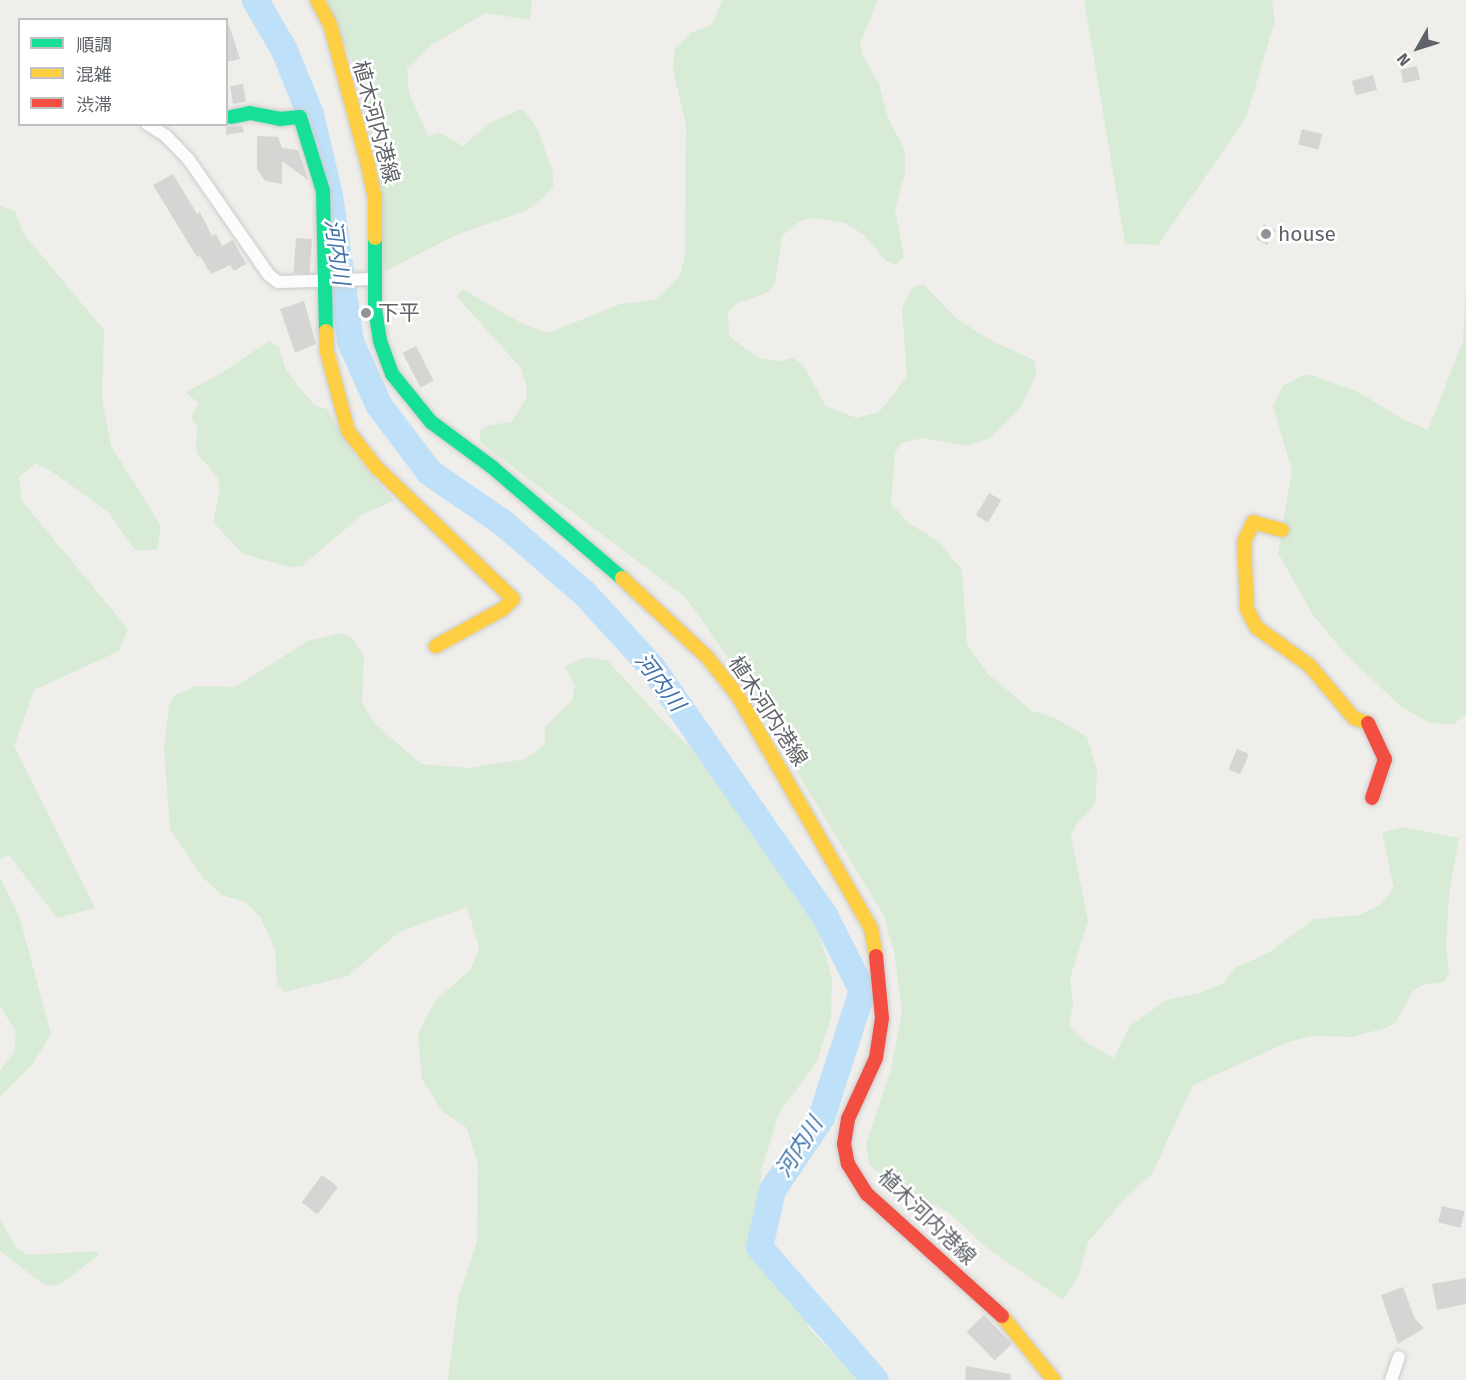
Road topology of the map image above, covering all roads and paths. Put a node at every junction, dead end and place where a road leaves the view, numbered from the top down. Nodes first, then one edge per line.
1 (317, 0) edge
2 (231, 117) dead end
3 (150, 126) edge
4 (370, 278) junction
5 (327, 280) junction
6 (1282, 530) dead end
7 (436, 646) dead end
8 (1372, 798) dead end
9 (1399, 1357) dead end
10 (1054, 1380) edge
11 (1391, 1380) edge

1 - 4 main road, 植木河内港線
2 - 5 main road
3 - 5 street
4 - 5 street
4 - 10 main road, 植木河内港線
5 - 7 main road
6 - 8 main road
9 - 11 street

